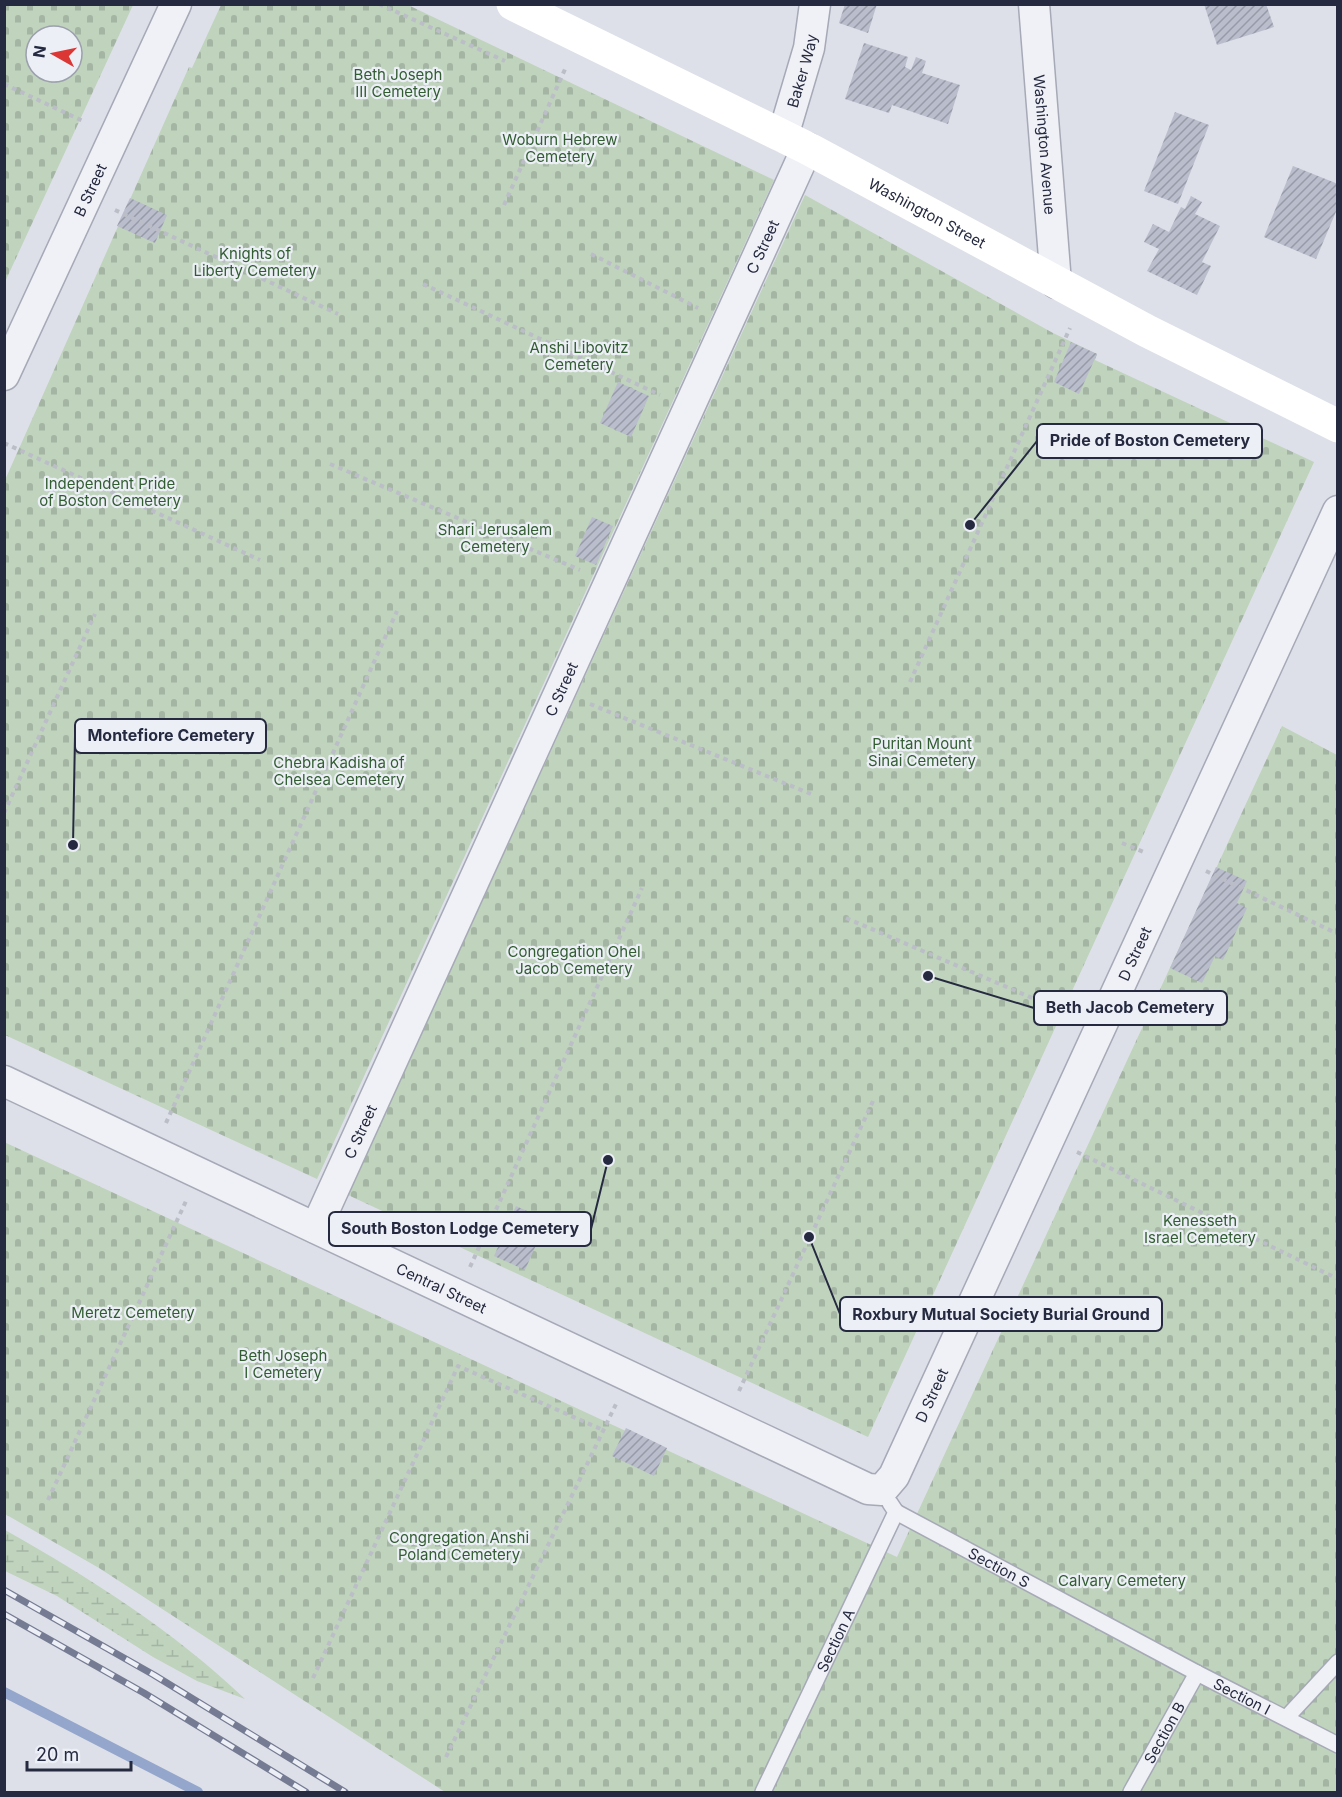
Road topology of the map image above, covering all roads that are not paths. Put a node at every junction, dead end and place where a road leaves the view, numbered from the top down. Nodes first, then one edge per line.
1 (176, 4) edge
2 (513, 4) edge
3 (815, 4) edge
4 (1034, 4) edge
5 (795, 142) junction
6 (1070, 290) junction
7 (4, 375) edge
8 (1338, 426) edge
9 (1338, 511) edge
10 (4, 1081) edge
11 (316, 1228) junction
12 (889, 1501) junction
13 (1338, 1662) edge
14 (1197, 1673) junction
15 (1287, 1717) junction
16 (1338, 1745) edge
17 (763, 1792) edge
18 (1131, 1792) edge

1 - 7 street, B Street
2 - 5 main road, Washington Street
3 - 5 street, Baker Way
4 - 6 street, Washington Avenue
5 - 6 main road, Washington Street
5 - 11 street, C Street
6 - 8 main road, Washington Street
9 - 12 street, D Street
10 - 11 street, Central Street
11 - 12 street, Central Street
12 - 14 lane, Section S
12 - 17 lane, Section A
13 - 15 lane
14 - 15 lane, Section I
14 - 18 lane, Section B
15 - 16 lane, Section I

